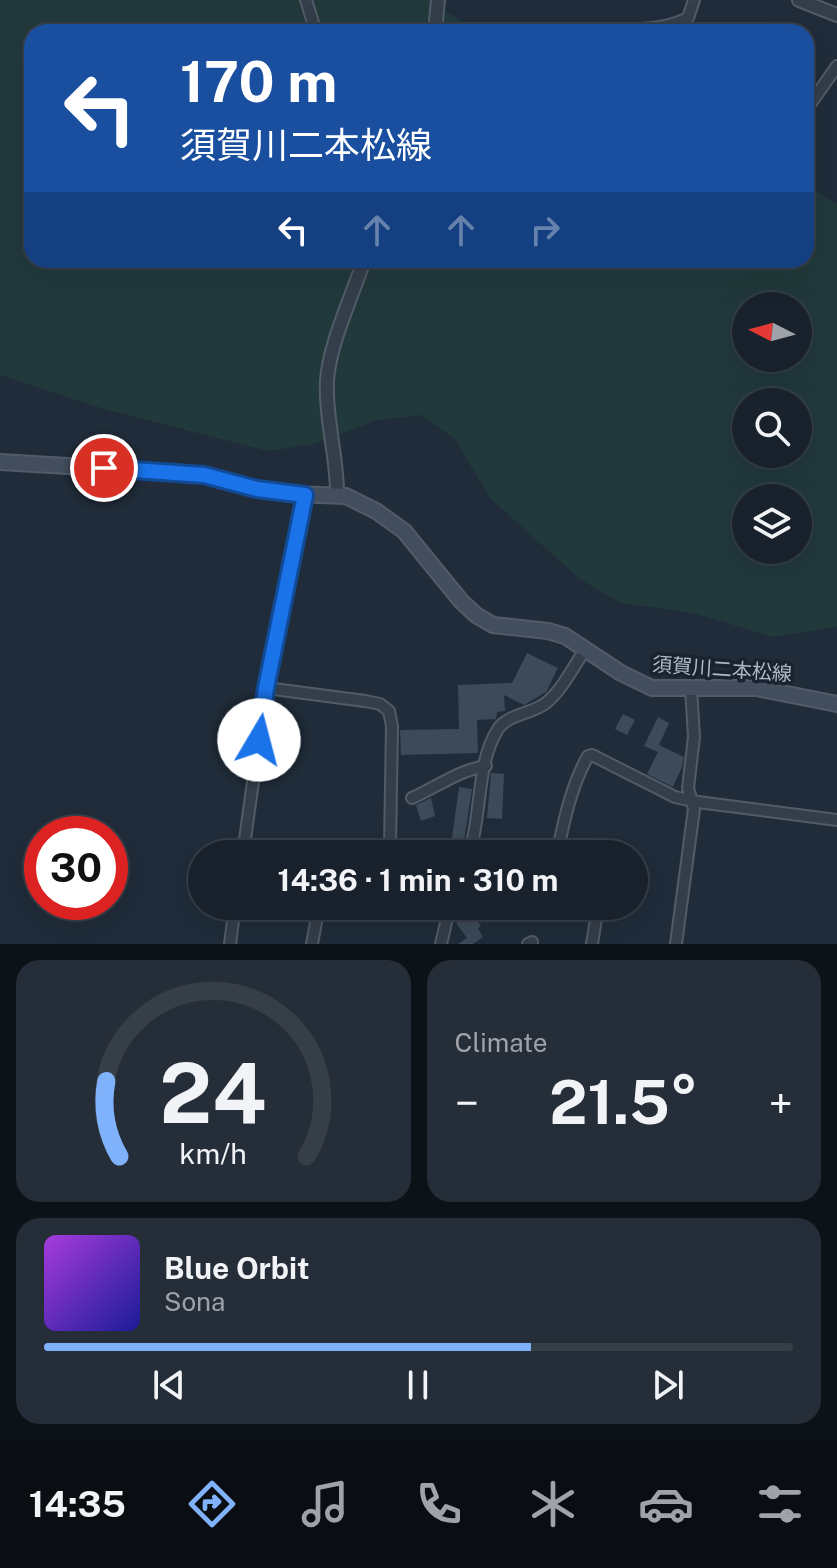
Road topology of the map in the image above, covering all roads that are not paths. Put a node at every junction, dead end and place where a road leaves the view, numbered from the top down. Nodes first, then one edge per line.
1 (306, 0) edge
2 (438, 0) edge
3 (694, 0) edge
4 (799, 0) edge
5 (837, 15) edge
6 (314, 24) edge
7 (436, 24) edge
8 (674, 24) edge
9 (837, 66) edge
10 (814, 99) edge
11 (361, 268) edge
12 (0, 462) edge
13 (337, 493) junction
14 (305, 495) junction
15 (586, 648) junction
16 (266, 688) junction
17 (691, 688) junction
18 (837, 704) edge
19 (486, 766) junction
20 (412, 798) dead end
21 (691, 799) junction
22 (837, 820) edge
23 (245, 840) edge
24 (390, 840) edge
25 (472, 840) edge
26 (561, 840) edge
27 (233, 920) edge
28 (316, 920) edge
29 (447, 920) edge
30 (596, 920) edge
31 (230, 944) edge
32 (312, 944) edge
33 (441, 944) edge
34 (592, 944) edge
35 (676, 944) edge

1 - 6 street
2 - 7 street
3 - 8 street
4 - 5 street
9 - 10 street
11 - 13 street
12 - 14 main road, 須賀川二本松線
13 - 14 main road, 須賀川二本松線
13 - 15 main road, 須賀川二本松線
14 - 16 street
15 - 17 main road, 須賀川二本松線
15 - 19 street
16 - 23 street
16 - 24 street
17 - 18 main road, 須賀川二本松線
17 - 21 street
19 - 20 street
19 - 25 street
21 - 22 street
21 - 26 street
21 - 35 street
27 - 31 street
28 - 32 street
29 - 33 street
30 - 34 street

